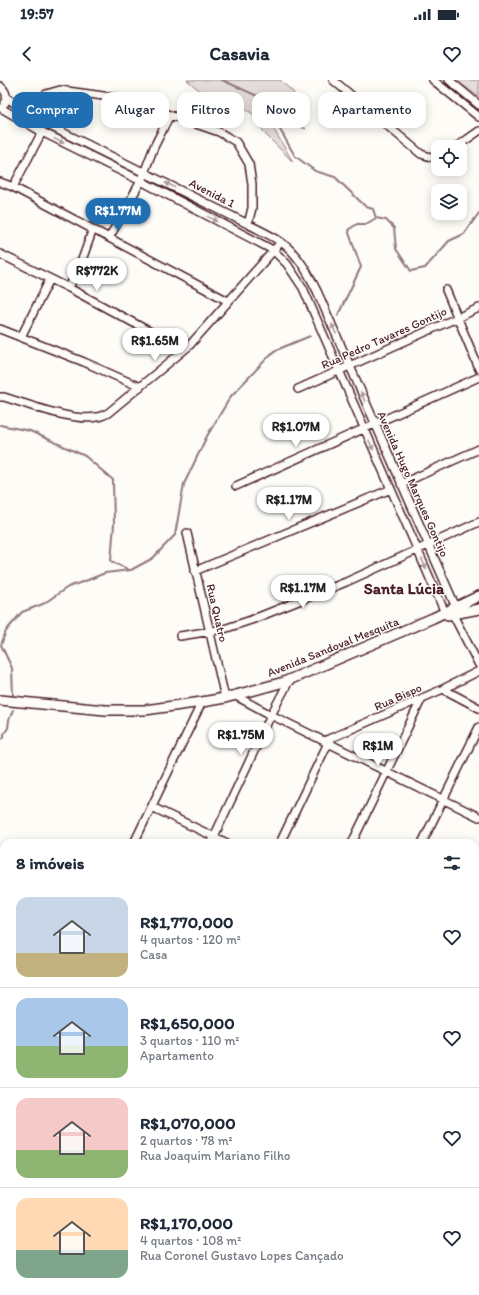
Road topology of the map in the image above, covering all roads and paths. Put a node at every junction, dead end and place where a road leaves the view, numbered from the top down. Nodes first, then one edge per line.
1 (3, 80) edge
2 (334, 80) edge
3 (433, 80) edge
4 (449, 80) edge
5 (2, 88) edge
6 (53, 92) edge
7 (74, 92) edge
8 (93, 95) edge
9 (7, 98) junction
10 (12, 102) edge
11 (479, 105) edge
12 (0, 108) edge
13 (170, 115) junction
14 (479, 117) edge
15 (54, 128) edge
16 (479, 131) edge
17 (42, 132) junction
18 (466, 140) edge
19 (431, 157) edge
20 (144, 172) junction
21 (141, 181) junction
22 (0, 182) edge
23 (13, 187) junction
24 (248, 224) junction
25 (93, 229) junction
26 (109, 238) junction
27 (281, 242) junction
28 (273, 250) junction
29 (0, 254) edge
30 (50, 279) junction
31 (69, 288) junction
32 (446, 290) dead end
33 (228, 301) junction
34 (479, 308) edge
35 (457, 318) junction
36 (0, 329) edge
37 (21, 337) junction
38 (184, 350) junction
39 (350, 365) junction
40 (479, 369) edge
41 (340, 370) junction
42 (479, 377) edge
43 (140, 387) junction
44 (298, 389) dead end
45 (0, 397) edge
46 (374, 424) junction
47 (364, 428) junction
48 (479, 449) edge
49 (401, 484) junction
50 (236, 486) dead end
51 (391, 489) junction
52 (479, 522) edge
53 (187, 533) dead end
54 (428, 545) junction
55 (417, 549) junction
56 (195, 571) junction
57 (479, 596) edge
58 (479, 609) edge
59 (453, 611) junction
60 (210, 632) junction
61 (180, 636) dead end
62 (479, 665) edge
63 (479, 671) edge
64 (290, 680) junction
65 (443, 689) junction
66 (230, 696) junction
67 (422, 698) junction
68 (0, 700) edge
69 (202, 702) junction
70 (479, 708) edge
71 (271, 715) junction
72 (479, 727) edge
73 (326, 742) junction
74 (386, 771) junction
75 (444, 800) junction
76 (152, 807) junction
77 (479, 817) edge
78 (136, 839) edge
79 (210, 839) edge
80 (212, 839) edge
81 (282, 839) edge
82 (354, 839) edge
83 (424, 839) edge

1 - 5 street
2 - 19 street
3 - 14 street
4 - 11 street
5 - 9 street
6 - 7 street
8 - 13 street
9 - 10 street, Avenida 1
9 - 12 street
12 - 17 street, Avenida 1
13 - 20 street
13 - 24 street
15 - 20 street, Avenida 1
16 - 18 street
17 -> 21 street, Avenida 1
17 - 23 street
20 - 21 street
24 -> 20 street, Avenida 1
21 - 26 street
21 -> 28 street, Avenida 1
22 - 23 street
23 - 25 street
24 - 27 street, Avenida 1
25 - 26 street
25 - 31 street
26 - 33 street
27 - 28 street
39 -> 27 street, Avenida 1
28 - 33 street
28 - 41 street, Avenida 1
29 - 30 street
30 - 31 street
30 - 37 street
31 - 38 street
32 - 35 street
33 - 38 street
34 - 35 street, Rua Pedro Tavares Gontijo
35 - 39 street, Rua Pedro Tavares Gontijo
35 - 40 street
36 - 37 street
37 - 43 street
38 - 43 street
39 - 41 street, Rua Pedro Tavares Gontijo
46 -> 39 street, Avenida Hugo Marques Gontijo
41 - 44 street, Rua Pedro Tavares Gontijo
41 - 47 street, Avenida Hugo Marques Gontijo
42 - 46 street
43 - 45 street
46 - 47 street
46 - 49 street, Avenida Hugo Marques Gontijo
47 - 50 street
47 -> 51 street, Avenida Hugo Marques Gontijo
48 - 49 street
49 - 54 street, Avenida Hugo Marques Gontijo
51 - 55 street, Avenida Hugo Marques Gontijo
51 - 56 street
52 - 54 street
53 - 56 street, Rua Quatro
54 - 55 street
54 - 59 street, Avenida Hugo Marques Gontijo
55 -> 59 street, Avenida Hugo Marques Gontijo
55 - 60 street
56 - 60 street, Rua Quatro
57 - 59 main road, Avenida Sandoval Mesquita
58 - 59 main road
59 - 62 street
59 - 64 main road, Avenida Sandoval Mesquita
60 - 61 street
60 - 66 street, Rua Quatro
63 - 65 street, Rua Bispo
64 - 66 main road, Avenida Sandoval Mesquita
64 - 71 street
65 - 67 street, Rua Bispo
65 - 70 street
66 - 69 main road, Avenida Sandoval Mesquita
66 - 71 street
67 - 73 street, Rua Bispo
67 - 74 street
68 - 69 main road, Avenida Sandoval Mesquita
69 - 76 street
71 - 73 street
71 - 80 street
72 - 75 street
73 - 74 street
73 - 81 street
74 - 75 street
74 - 82 street
75 - 77 street
75 - 83 street
76 - 78 street
76 - 79 street

